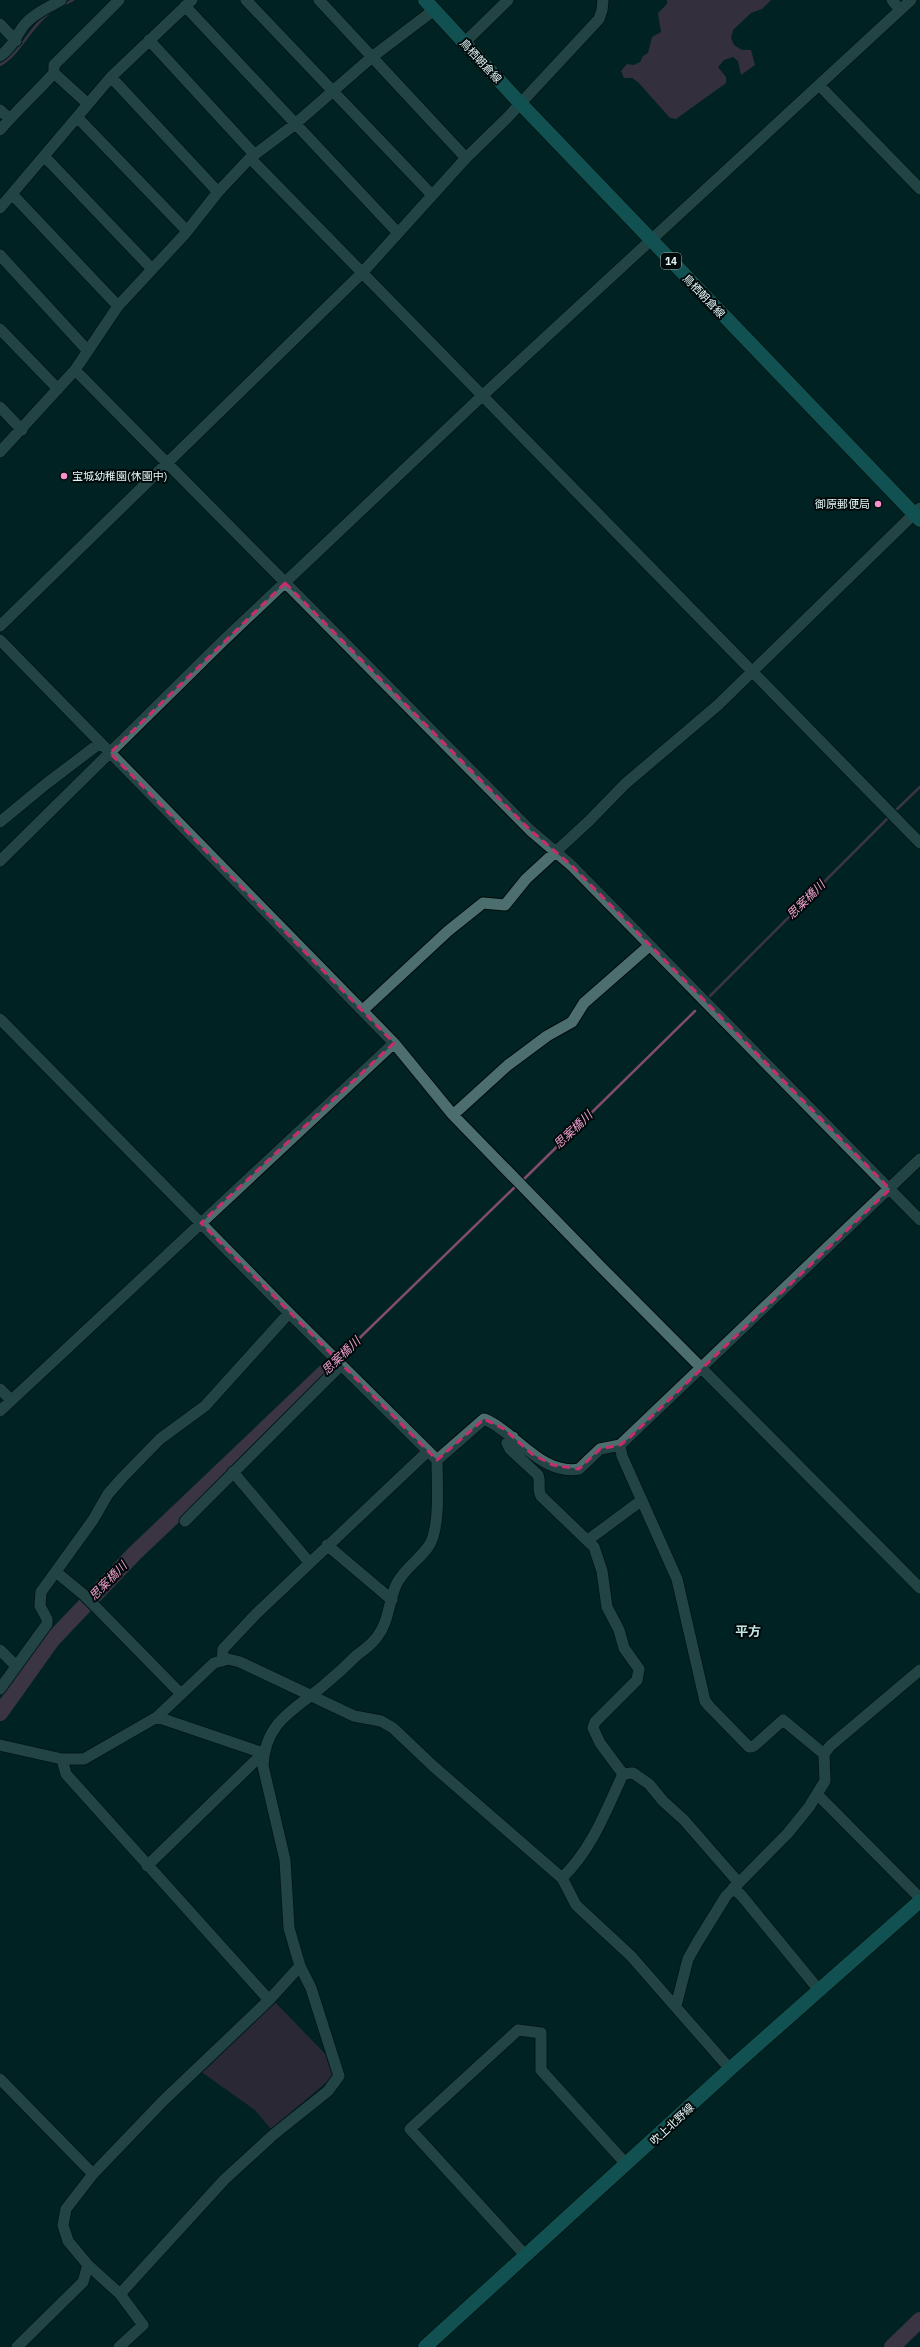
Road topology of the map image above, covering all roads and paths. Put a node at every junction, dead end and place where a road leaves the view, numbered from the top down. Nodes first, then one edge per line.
1 (61, 0) edge
2 (119, 0) edge
3 (246, 0) edge
4 (319, 0) edge
5 (508, 0) edge
6 (603, 0) edge
7 (892, 0) edge
8 (911, 0) edge
9 (188, 3) edge
10 (429, 5) edge
11 (900, 10) junction
12 (0, 24) edge
13 (149, 40) junction
14 (16, 41) junction
15 (464, 43) junction
16 (0, 56) edge
17 (372, 57) junction
18 (54, 73) junction
19 (111, 77) junction
20 (820, 86) junction
21 (332, 91) junction
22 (520, 103) junction
23 (88, 104) junction
24 (0, 110) edge
25 (77, 116) junction
26 (10, 119) junction
27 (294, 125) junction
28 (0, 130) edge
29 (44, 156) junction
30 (252, 156) junction
31 (466, 158) junction
32 (920, 189) edge
33 (218, 192) junction
34 (12, 194) junction
35 (432, 195) junction
36 (0, 208) edge
37 (187, 231) junction
38 (398, 234) junction
39 (651, 240) junction
40 (0, 255) edge
41 (152, 269) junction
42 (362, 273) junction
43 (118, 306) junction
44 (0, 329) edge
45 (88, 351) junction
46 (75, 370) junction
47 (58, 389) junction
48 (482, 396) junction
49 (0, 407) edge
50 (22, 430) junction
51 (0, 452) edge
52 (169, 463) junction
53 (918, 514) edge
54 (285, 583) junction
55 (0, 626) edge
56 (0, 640) edge
57 (754, 673) junction
58 (100, 743) junction
59 (110, 753) junction
60 (0, 822) edge
61 (920, 843) edge
62 (557, 852) junction
63 (0, 861) edge
64 (649, 946) junction
65 (363, 1010) junction
66 (0, 1019) edge
67 (394, 1043) junction
68 (453, 1115) junction
69 (920, 1159) edge
70 (890, 1189) junction
71 (920, 1220) edge
72 (201, 1223) junction
73 (289, 1313) junction
74 (338, 1362) junction
75 (702, 1367) junction
76 (0, 1389) edge
77 (11, 1400) junction
78 (0, 1411) edge
79 (513, 1437) junction
80 (620, 1445) junction
81 (427, 1452) junction
82 (437, 1460) junction
83 (234, 1472) junction
84 (642, 1500) junction
85 (185, 1521) dead end
86 (588, 1540) junction
87 (327, 1545) junction
88 (309, 1562) junction
89 (56, 1572) junction
90 (920, 1588) edge
91 (392, 1600) junction
92 (0, 1650) edge
93 (222, 1661) junction
94 (16, 1666) junction
95 (920, 1670) edge
96 (0, 1689) edge
97 (181, 1694) junction
98 (310, 1695) junction
99 (157, 1717) junction
100 (0, 1745) edge
101 (824, 1754) junction
102 (264, 1755) junction
103 (62, 1759) junction
104 (623, 1774) junction
105 (817, 1794) junction
106 (147, 1866) junction
107 (562, 1878) junction
108 (735, 1885) junction
109 (920, 1898) edge
110 (920, 1901) edge
111 (300, 1966) junction
112 (820, 1990) junction
113 (269, 2000) junction
114 (676, 2006) junction
115 (730, 2069) junction
116 (0, 2079) edge
117 (627, 2165) junction
118 (93, 2174) junction
119 (526, 2256) junction
120 (88, 2265) junction
121 (120, 2294) junction
122 (19, 2346) edge
123 (119, 2347) edge
124 (425, 2347) edge

1 - 14 street
2 - 18 street
3 - 21 street
4 - 17 street
5 - 15 street
6 - 22 street
7 - 11 street
8 - 11 street
9 - 13 street
9 - 27 street
10 - 15 main road, 鳥栖朝倉線 / 14
10 - 17 street
11 - 20 street
12 - 14 street
13 - 19 street
13 - 30 street
14 - 16 street
15 - 22 main road, 鳥栖朝倉線 / 14
17 - 21 street
17 - 31 street
18 - 23 street
18 - 26 street
19 - 23 street
19 - 33 street
20 - 32 street
20 - 39 street
21 - 27 street
21 - 35 street
22 - 31 street
22 - 39 main road, 鳥栖朝倉線 / 14
23 - 25 street
24 - 26 street
25 - 29 street
25 - 37 street
26 - 28 street
27 - 30 street
27 - 38 street
29 - 34 street
29 - 41 street
30 - 33 street
30 - 42 street
31 - 35 street
33 - 37 street
34 - 36 street
34 - 43 street
35 - 38 street
37 - 41 street
38 - 42 street
39 - 48 street
39 - 53 main road, 鳥栖朝倉線 / 14
40 - 45 street
41 - 43 street
42 - 48 street
42 - 52 street
43 - 45 street
44 - 47 street
45 - 46 street
46 - 47 street
46 - 52 street
47 - 50 street
48 - 54 street
48 - 57 street
49 - 50 street
50 - 51 street
52 - 54 street
52 - 55 street
53 - 57 street
54 - 59 street
54 - 62 street
56 - 58 street
57 - 61 street
57 - 62 street
58 - 59 street
58 - 60 street
59 - 63 street
59 - 65 street
62 - 64 street
62 - 65 street
64 - 68 street
64 - 70 street
65 - 67 street
66 - 72 street
67 - 68 street
67 - 72 street
68 - 75 street
69 - 70 street
70 - 71 street
70 - 75 street
72 - 73 street
72 - 77 street
73 - 74 street
73 - 89 street
74 - 81 street
74 - 83 street
75 - 80 street
75 - 90 street
76 - 77 street
77 - 78 street
79 - 80 street
79 - 82 street
79 - 86 street
80 - 84 street
81 - 82 street
81 - 87 street
82 - 91 street
83 - 85 street
83 - 88 street
84 - 86 street
84 - 101 street
86 - 104 street
87 - 88 street
87 - 91 street
88 - 93 street
89 - 94 street
89 - 97 street
91 - 98 street
92 - 94 street
93 - 97 street
93 - 98 street
94 - 96 street
95 - 101 street
97 - 99 street
98 - 102 street
98 - 107 street
99 - 102 street
99 - 103 street
100 - 103 street
101 - 105 street
102 - 106 street
102 - 111 street
103 - 106 street
104 - 107 street
104 - 108 street
105 - 108 street
105 - 109 street
106 - 113 street
107 - 114 street
108 - 112 street
108 - 114 street
110 - 112 main road, 吹上北野線
111 - 113 street
111 - 121 street
112 - 115 main road, 吹上北野線
113 - 118 street
114 - 115 street
115 - 117 main road, 吹上北野線
116 - 118 street
117 - 119 main road, 吹上北野線
117 - 119 street
118 - 120 street
119 - 124 main road, 吹上北野線
120 - 121 street
120 - 122 street
121 - 123 street

